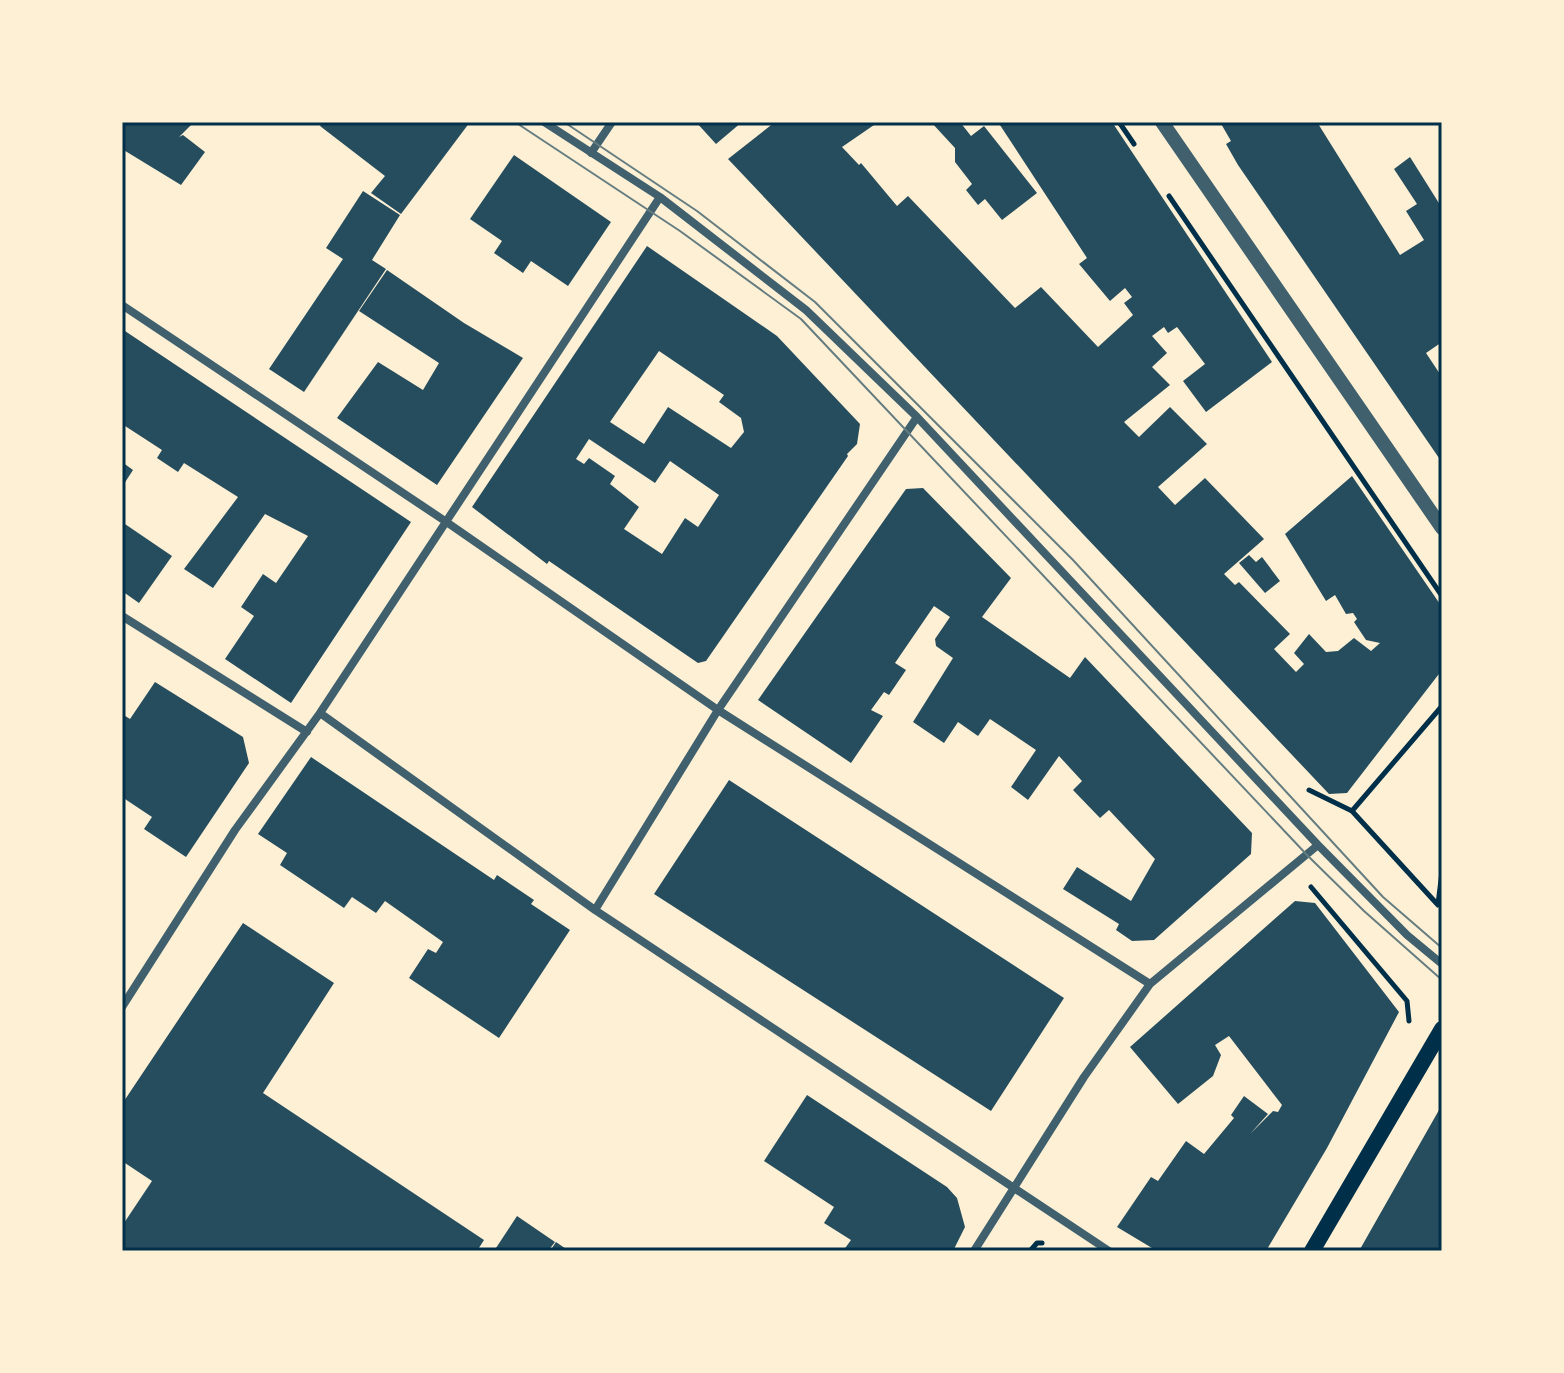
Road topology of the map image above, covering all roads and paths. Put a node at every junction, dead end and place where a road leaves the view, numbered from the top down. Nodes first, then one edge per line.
1 (544, 122) edge
2 (612, 122) edge
3 (1119, 122) edge
4 (1162, 122) edge
5 (1137, 148) dead end
6 (591, 153) junction
7 (1164, 188) dead end
8 (660, 197) junction
9 (122, 305) edge
10 (917, 417) junction
11 (445, 521) junction
12 (1442, 528) edge
13 (1442, 596) edge
14 (122, 616) edge
15 (1442, 706) edge
16 (718, 710) junction
17 (320, 713) junction
18 (307, 732) junction
19 (1318, 845) junction
20 (1294, 868) junction
21 (1442, 872) edge
22 (595, 910) junction
23 (1442, 964) edge
24 (1150, 984) junction
25 (122, 1007) edge
26 (1442, 1029) edge
27 (1431, 1044) junction
28 (1015, 1186) junction
29 (974, 1251) edge
30 (1109, 1251) edge
31 (1312, 1251) edge

1 - 6 street
2 - 6 street
3 - 5 path
4 - 12 street
6 - 8 street
7 - 13 path
8 - 10 street
8 - 11 street
9 - 11 street
10 - 16 street
10 - 19 street
11 - 16 street
11 - 17 street
14 - 18 street
15 - 21 path
16 - 22 street
16 - 24 street
17 - 18 street
17 - 22 street
18 - 25 street
19 - 20 street
19 - 23 street
20 - 24 street
20 - 27 path
22 - 28 street
24 - 28 street
26 - 27 main road
27 - 31 main road
28 - 29 street
28 - 30 street

